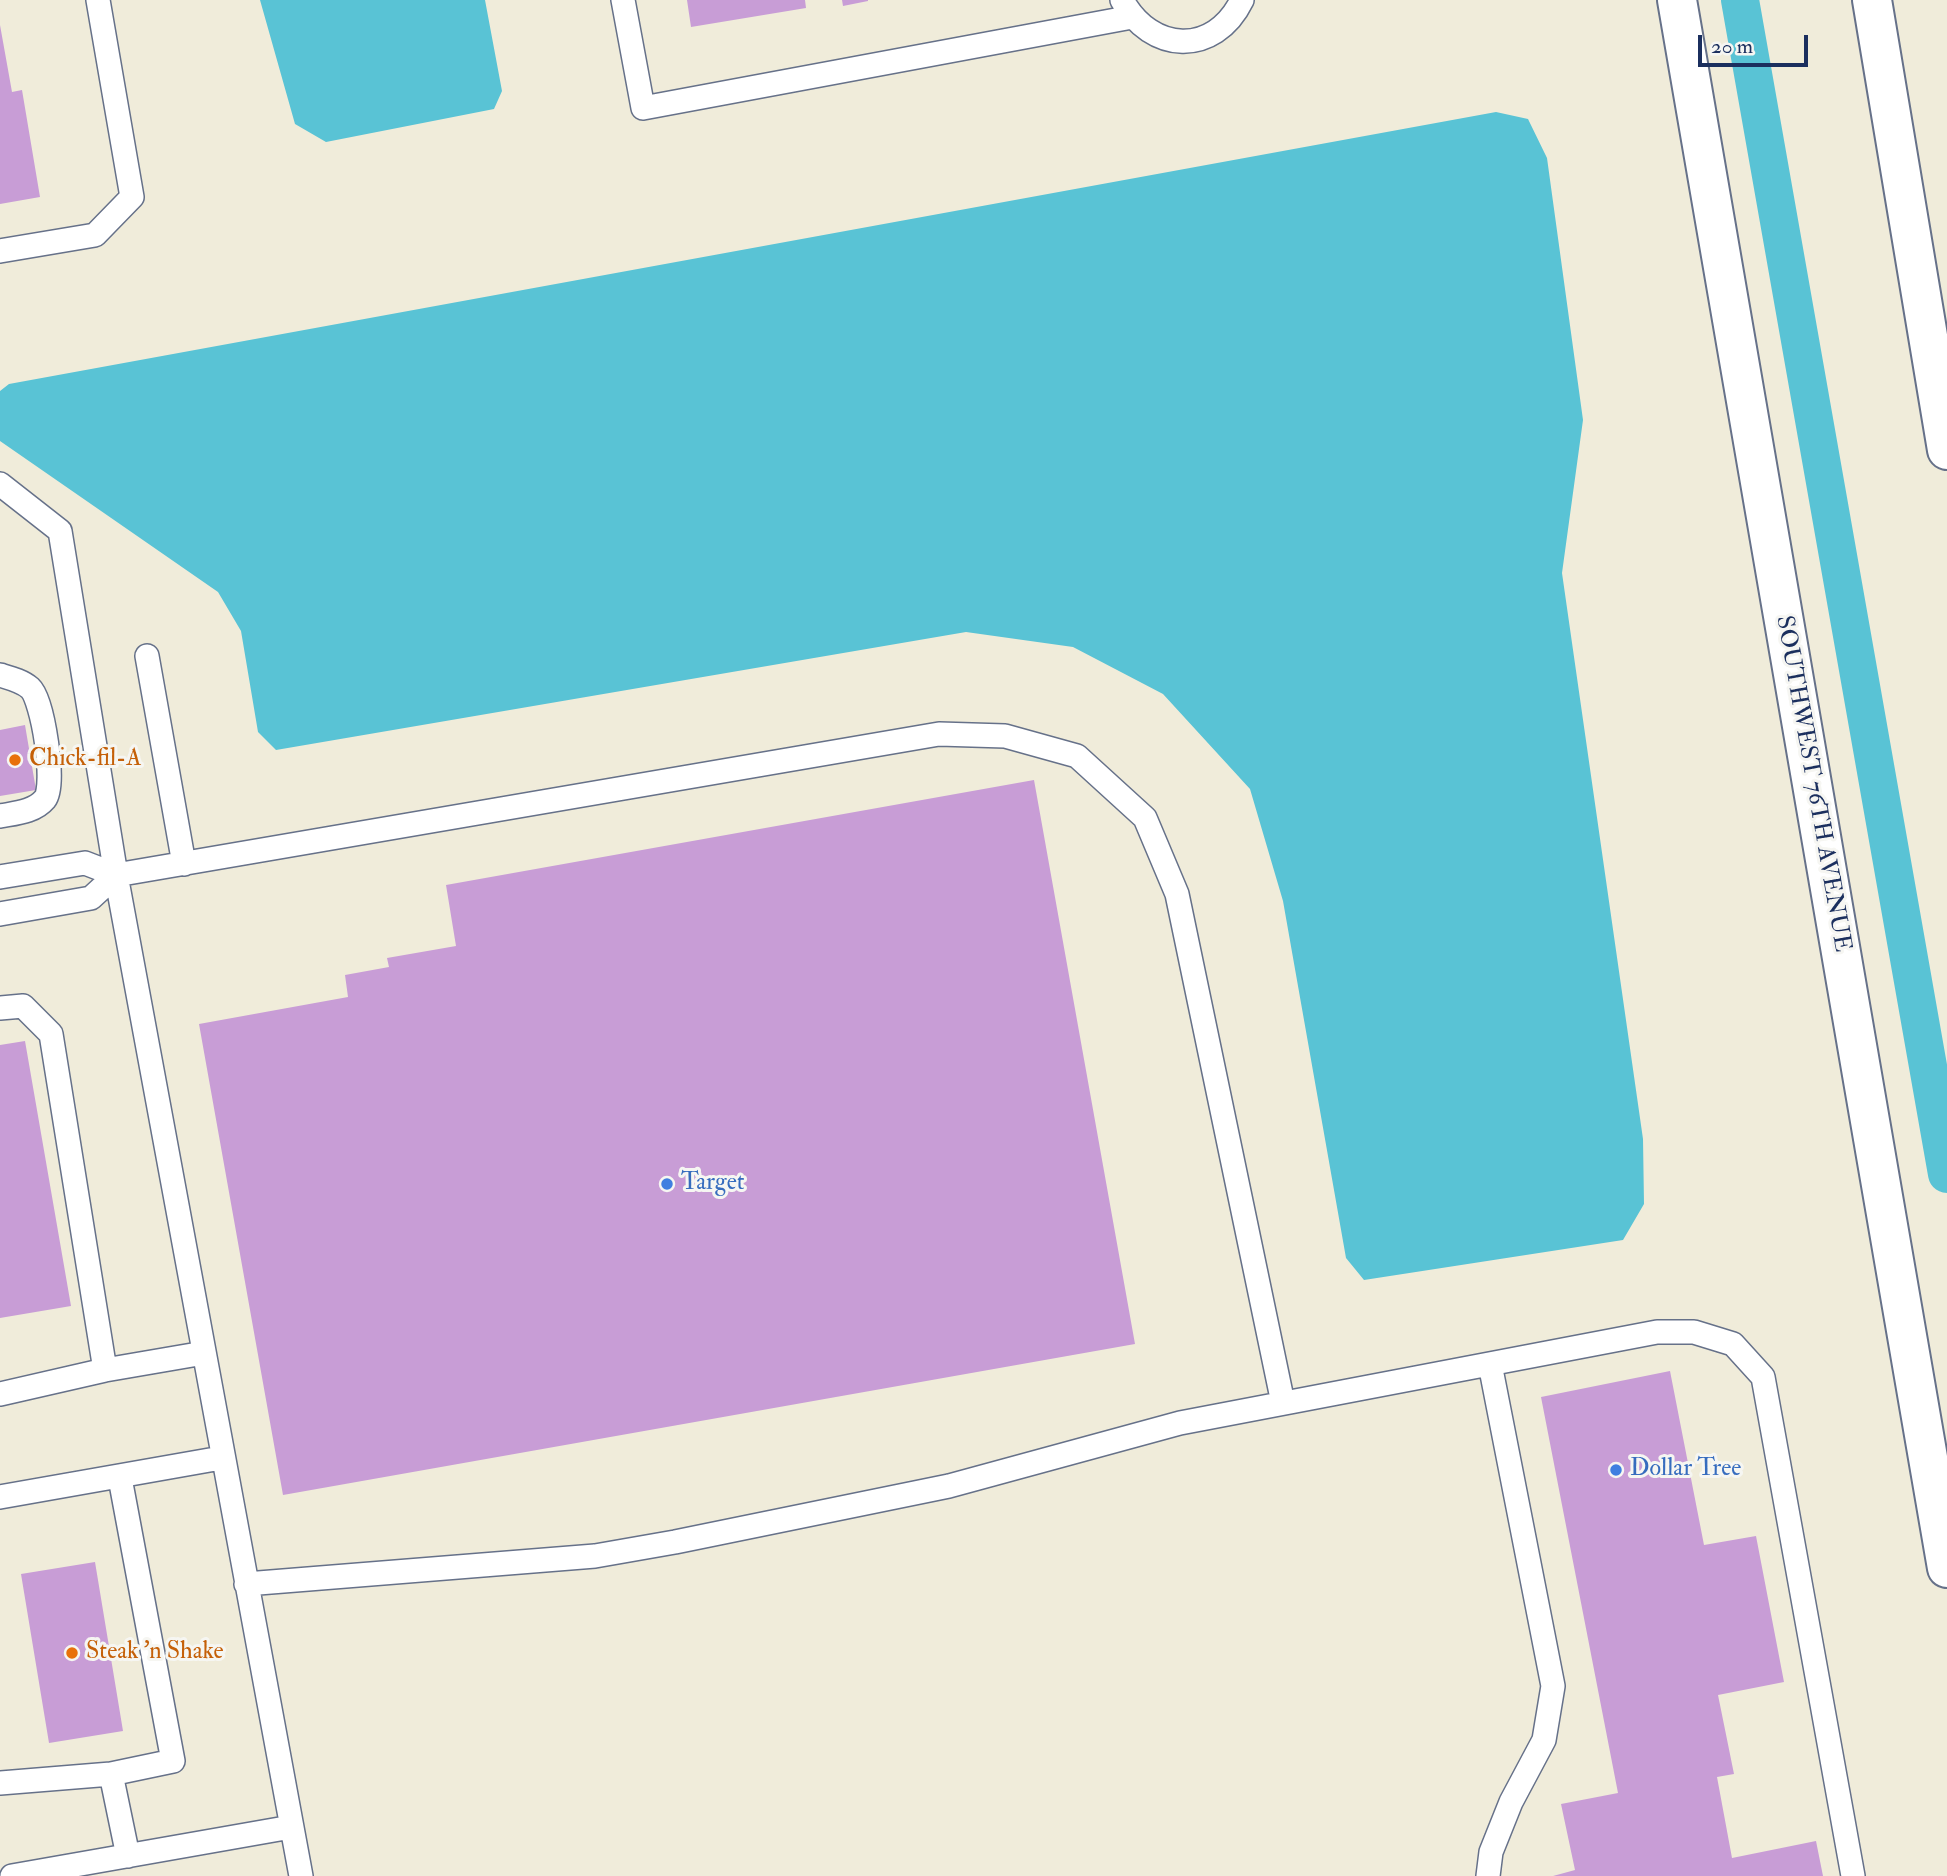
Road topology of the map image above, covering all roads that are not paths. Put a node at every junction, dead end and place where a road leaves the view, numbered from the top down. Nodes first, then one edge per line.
1 (98, 0) edge
2 (623, 0) edge
3 (1242, 0) edge
4 (1677, 0) edge
5 (1872, 0) edge
6 (1127, 9) edge
7 (0, 251) edge
8 (1947, 450) edge
9 (0, 484) edge
10 (147, 656) dead end
11 (0, 675) edge
12 (0, 816) edge
13 (184, 864) junction
14 (116, 875) junction
15 (0, 877) edge
16 (0, 914) edge
17 (0, 1008) edge
18 (204, 1353) junction
19 (1490, 1364) junction
20 (105, 1370) junction
21 (0, 1394) edge
22 (1283, 1403) junction
23 (221, 1458) junction
24 (120, 1478) junction
25 (0, 1497) edge
26 (1947, 1568) edge
27 (246, 1584) junction
28 (111, 1774) junction
29 (0, 1783) edge
30 (291, 1827) junction
31 (128, 1856) junction
32 (95, 1869) edge
33 (12, 1876) edge
34 (301, 1876) edge
35 (1488, 1876) edge
36 (1853, 1876) edge

1 - 7 lane
2 - 6 lane
3 - 6 lane
4 - 26 street, SOUTHWEST 76TH AVENUE
5 - 8 street
9 - 14 lane
10 - 13 lane
11 - 12 lane
13 - 14 lane
13 - 22 lane
14 - 15 lane
14 - 16 lane
14 - 18 lane
17 - 20 lane
18 - 20 lane
18 - 23 lane
19 - 22 lane
19 - 35 lane
19 - 36 lane
20 - 21 lane
22 - 27 lane
23 - 24 lane
23 - 27 lane
24 - 25 lane
24 - 28 lane
27 - 30 lane
28 - 29 lane
28 - 31 lane
30 - 31 lane
30 - 34 lane
31 - 32 lane
32 - 33 lane

